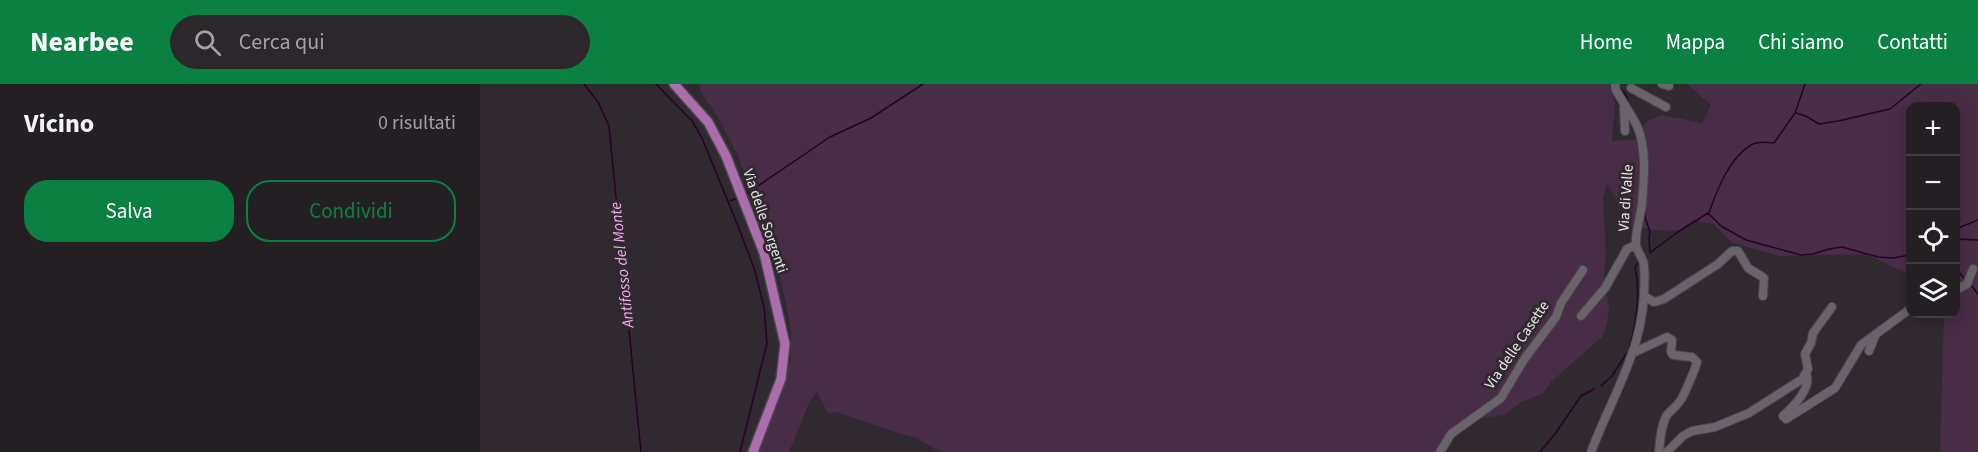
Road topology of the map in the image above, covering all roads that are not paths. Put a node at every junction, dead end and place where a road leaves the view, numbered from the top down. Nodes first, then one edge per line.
1 (674, 84) edge
2 (1616, 84) edge
3 (1632, 85) edge
4 (1624, 106) junction
5 (1666, 107) dead end
6 (1625, 131) dead end
7 (1635, 245) junction
8 (1973, 269) dead end
9 (1583, 270) dead end
10 (1960, 288) edge
11 (1644, 296) junction
12 (1763, 296) dead end
13 (1832, 308) dead end
14 (1906, 313) edge
15 (1581, 316) dead end
16 (1875, 335) junction
17 (1869, 351) dead end
18 (1633, 353) junction
19 (1804, 376) junction
20 (753, 452) edge
21 (1440, 452) edge
22 (1590, 452) edge
23 (1659, 452) edge
24 (1667, 452) edge

1 - 20 main road, Via delle Sorgenti
2 - 4 street, Via di Valle
3 - 5 street
4 - 6 street
4 - 7 street, Via di Valle
7 - 11 street, Via di Valle
7 - 15 street
8 - 10 street
9 - 21 street, Via delle Casette
11 - 12 street
11 - 18 street, Via di Valle
13 - 19 street
14 - 16 street
16 - 17 street
16 - 19 street
18 - 22 street, Via di Valle
18 - 23 street
19 - 24 street

